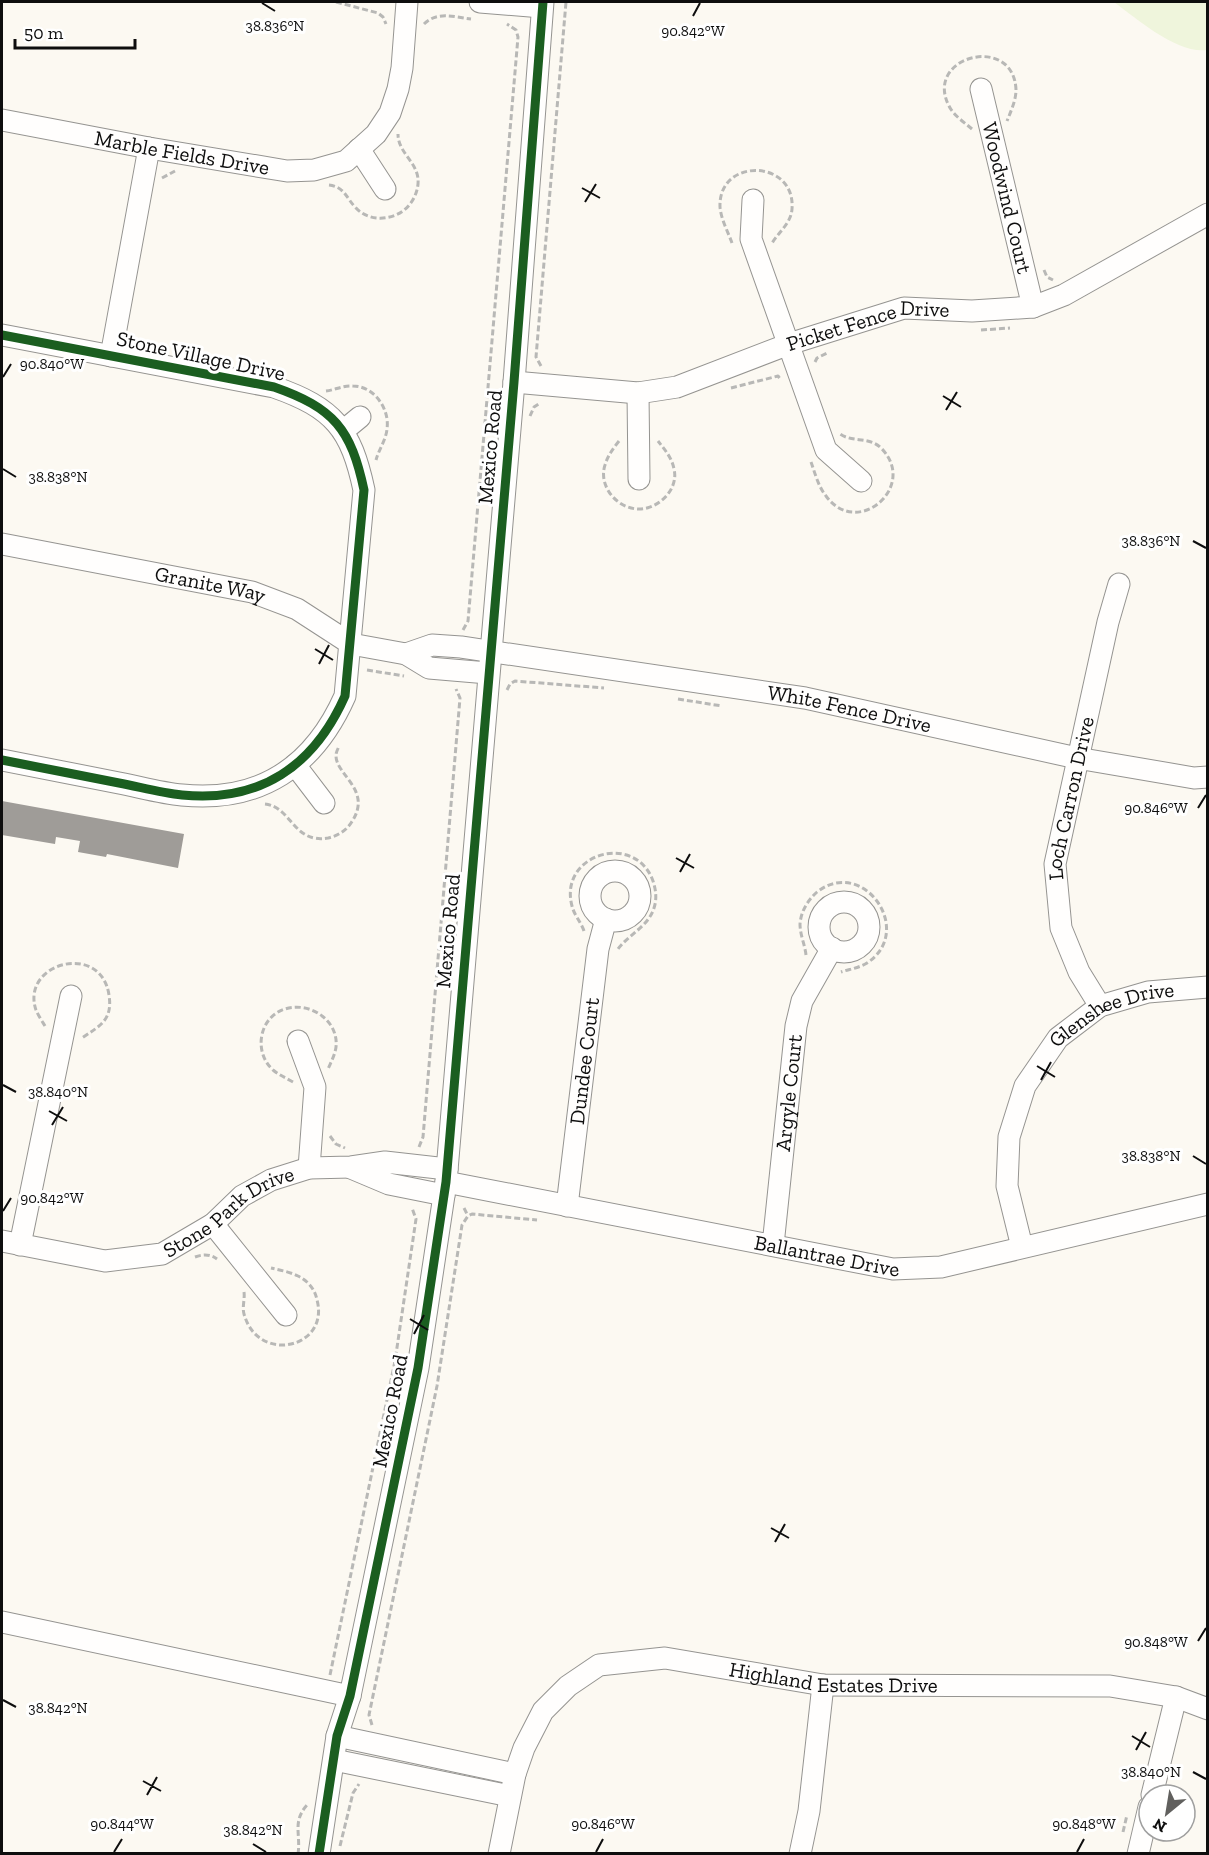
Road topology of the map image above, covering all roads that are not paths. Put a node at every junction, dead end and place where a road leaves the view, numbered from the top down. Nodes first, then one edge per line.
1 (407, 2) edge
2 (542, 4) edge
3 (476, 10) edge
4 (981, 89) dead end
5 (2, 120) edge
6 (149, 148) junction
7 (359, 150) junction
8 (385, 189) dead end
9 (753, 200) dead end
10 (1208, 214) edge
11 (1034, 307) junction
12 (2, 335) edge
13 (789, 344) junction
14 (111, 356) junction
15 (514, 382) junction
16 (639, 393) junction
17 (360, 417) dead end
18 (343, 431) junction
19 (639, 479) dead end
20 (861, 481) dead end
21 (2, 544) edge
22 (1119, 584) dead end
23 (351, 644) junction
24 (490, 651) junction
25 (406, 654) junction
26 (488, 673) junction
27 (1077, 758) junction
28 (2, 760) edge
29 (295, 765) junction
30 (1208, 777) edge
31 (324, 803) dead end
32 (606, 919) dead end
33 (832, 948) dead end
34 (1208, 987) edge
35 (71, 996) dead end
36 (1100, 1006) junction
37 (298, 1041) dead end
38 (309, 1168) junction
39 (445, 1182) junction
40 (1208, 1204) edge
41 (567, 1206) junction
42 (213, 1224) junction
43 (11, 1243) edge
44 (773, 1245) junction
45 (1023, 1247) junction
46 (286, 1315) dead end
47 (2, 1622) edge
48 (823, 1685) junction
49 (350, 1696) junction
50 (1176, 1697) junction
51 (1208, 1708) edge
52 (337, 1736) junction
53 (334, 1760) junction
54 (515, 1774) junction
55 (1155, 1783) edge
56 (510, 1796) junction
57 (319, 1854) edge
58 (499, 1854) edge
59 (800, 1854) edge

1 - 7 street, Marble Fields Drive
2 - 3 street
2 - 15 street, Mexico Road
4 - 11 street, Woodwind Court
5 - 6 street, Marble Fields Drive
6 - 7 street, Marble Fields Drive
6 - 14 street
7 - 8 street
9 - 13 street
10 - 11 street, Picket Fence Drive
11 - 13 street, Picket Fence Drive
12 - 14 street, Stone Village Drive
13 - 16 street, Picket Fence Drive
13 - 20 street
14 - 18 street, Stone Village Drive
15 - 16 street, Picket Fence Drive
15 - 24 street, Mexico Road
16 - 19 street
17 - 18 street
18 - 23 street, Stone Village Drive
21 - 23 street, Granite Way
22 - 27 street, Loch Carron Drive
23 - 25 street, Granite Way
23 - 29 street, Stone Village Drive
24 - 25 street, Granite Way
24 - 26 street, Mexico Road
24 - 27 street, White Fence Drive
25 - 26 street, Granite Way
26 - 39 street, Mexico Road
27 - 30 street, White Fence Drive
27 - 36 street, Loch Carron Drive
28 - 29 street, Stone Village Drive
29 - 31 street
32 - 41 street, Dundee Court
33 - 44 street, Argyle Court
34 - 36 street, Glenshee Drive
35 - 43 street
36 - 45 street, Glenshee Drive
37 - 38 street
38 - 39 street, Stone Park Drive
38 - 42 street, Stone Park Drive
39 - 41 street, Ballantrae Drive
39 - 49 street, Mexico Road
40 - 45 street, Ballantrae Drive
41 - 44 street, Ballantrae Drive
42 - 43 street, Stone Park Drive
42 - 46 street
44 - 45 street, Ballantrae Drive
47 - 49 street
48 - 50 street, Highland Estates Drive
48 - 54 street, Highland Estates Drive
48 - 59 street
49 - 52 street, Mexico Road
50 - 51 street, Highland Estates Drive
50 - 55 street
52 - 53 street, Mexico Road
52 - 54 street
53 - 56 street
53 - 57 street, Mexico Road
54 - 56 street, Highland Estates Drive
56 - 58 street, Highland Estates Drive

